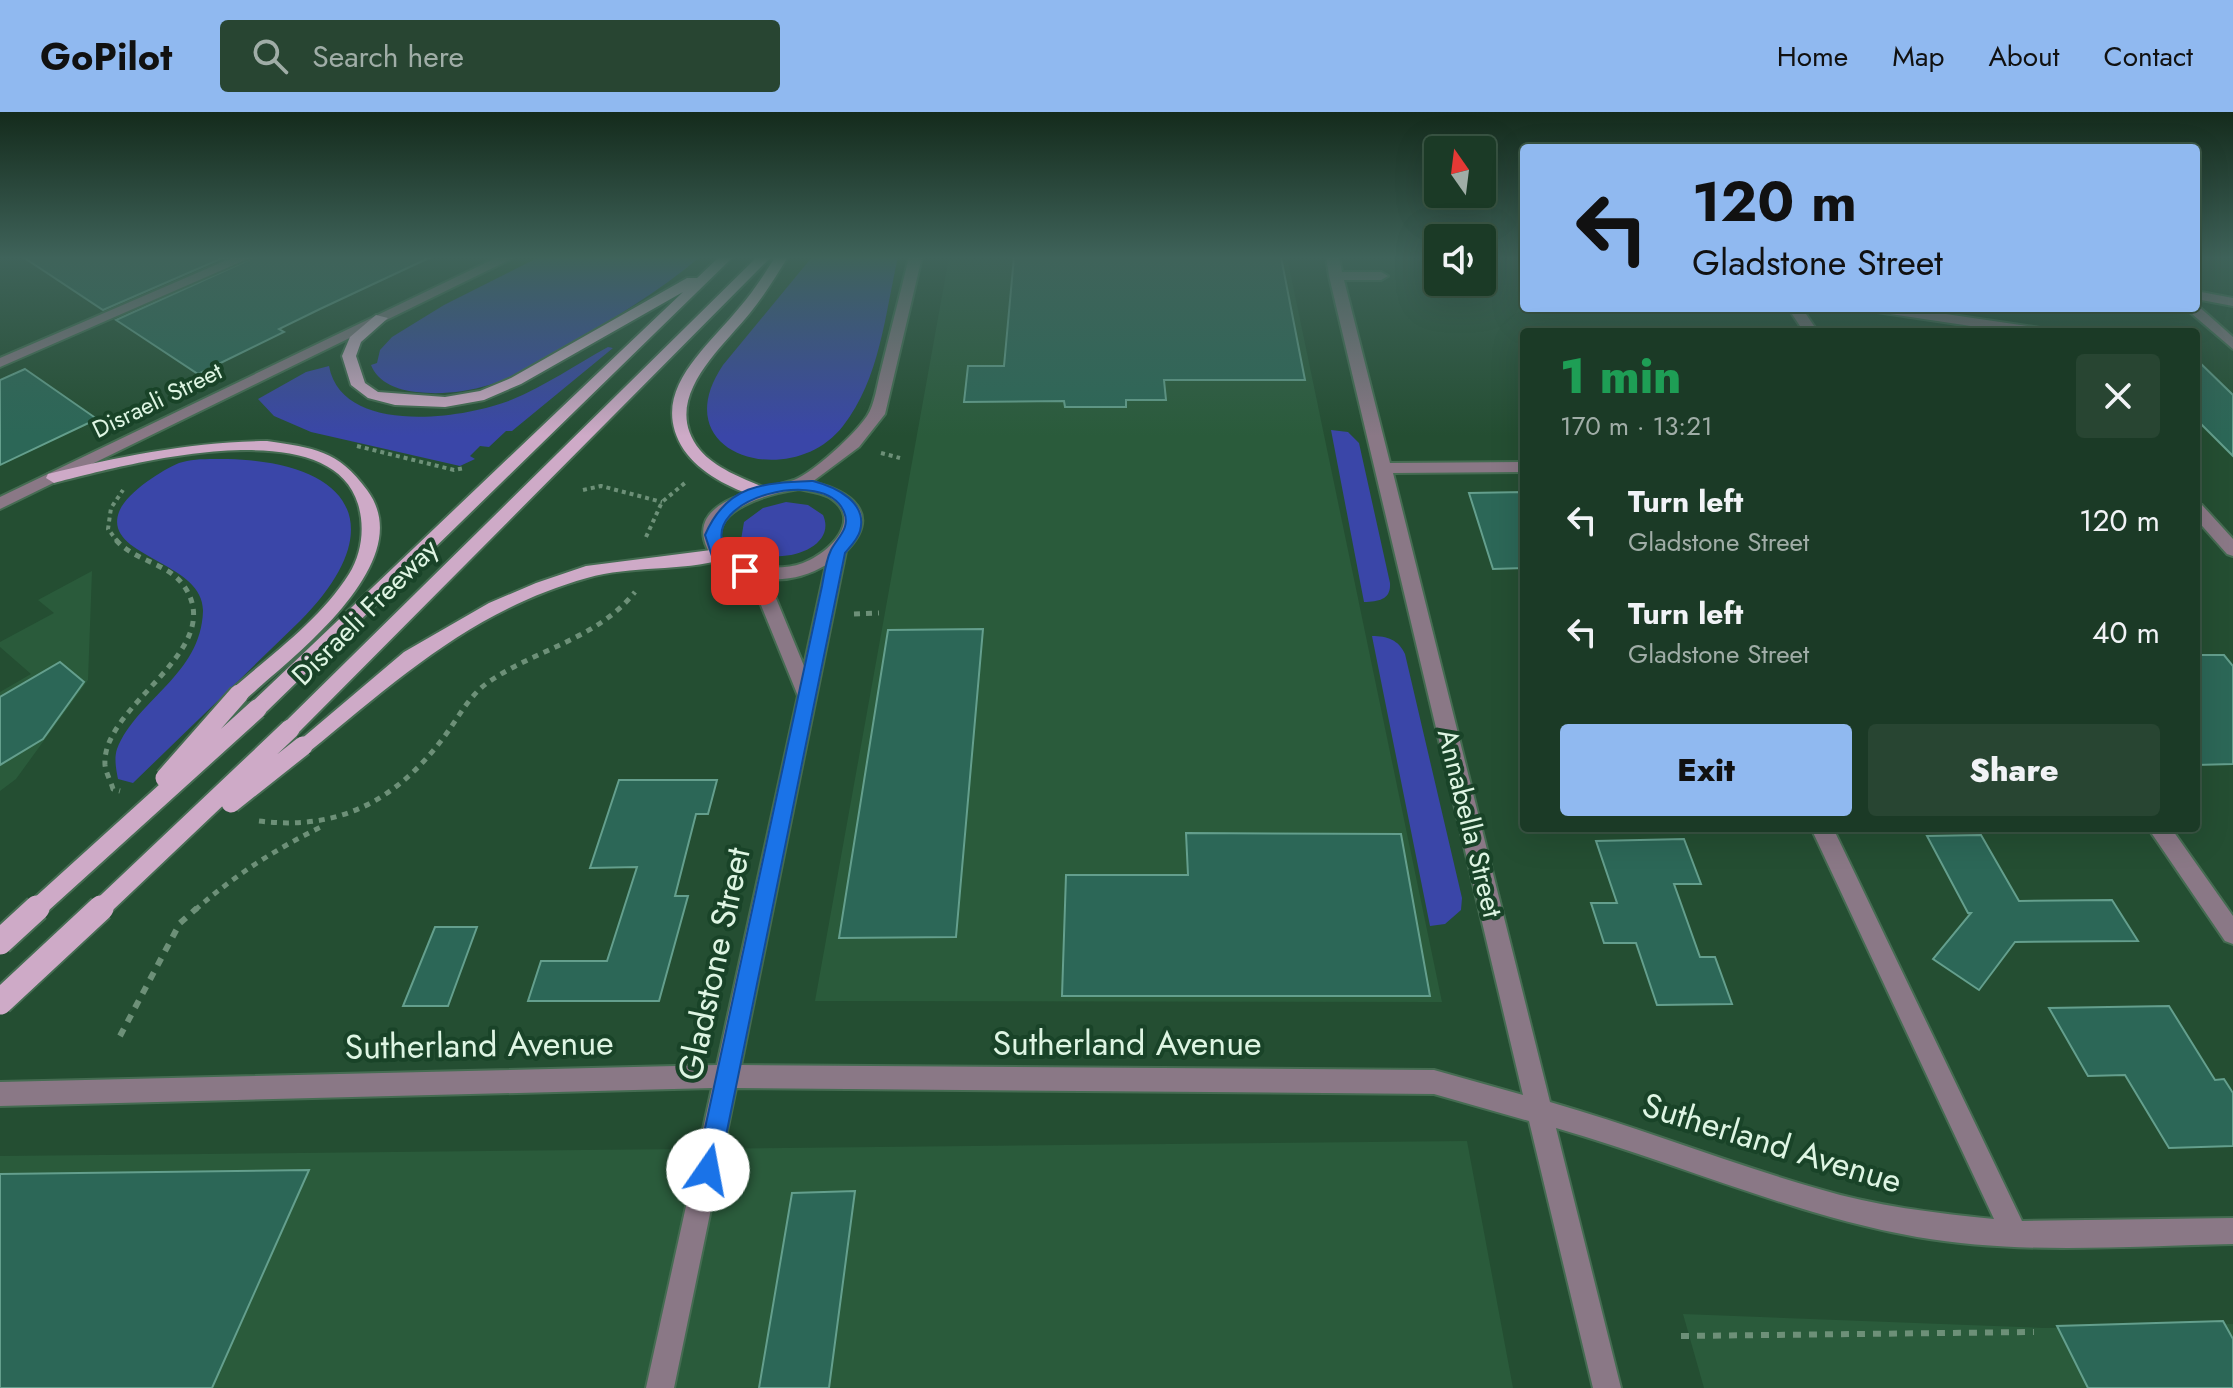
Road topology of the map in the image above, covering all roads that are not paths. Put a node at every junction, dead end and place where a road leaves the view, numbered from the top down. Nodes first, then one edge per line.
1 (108, 317) edge
2 (384, 317) edge
3 (627, 317) edge
4 (665, 317) edge
5 (707, 317) edge
6 (739, 317) edge
7 (901, 317) edge
8 (1346, 317) edge
9 (1934, 317) edge
10 (2202, 317) edge
11 (381, 318) junction
12 (2010, 328) edge
13 (2200, 334) edge
14 (2221, 334) junction
15 (2233, 345) edge
16 (0, 363) edge
17 (1520, 467) edge
18 (1383, 468) junction
19 (54, 478) junction
20 (799, 484) junction
21 (757, 491) junction
22 (0, 504) edge
23 (2200, 513) edge
24 (2233, 550) edge
25 (838, 552) junction
26 (719, 555) junction
27 (757, 574) junction
28 (807, 695) junction
29 (296, 738) junction
30 (1824, 832) edge
31 (2162, 832) edge
32 (96, 856) junction
33 (2233, 934) edge
34 (0, 942) edge
35 (0, 1002) edge
36 (727, 1076) junction
37 (0, 1094) edge
38 (1540, 1112) junction
39 (2233, 1231) edge
40 (2015, 1235) junction
41 (660, 1388) edge
42 (1607, 1388) edge

1 - 16 street
2 - 11 street, Disraeli Street
3 - 11 main road
4 - 32 main road, Disraeli Freeway, bridge
5 - 29 main road, Disraeli Freeway
6 - 21 main road
7 - 20 street, Gladstone Street
8 - 18 street, Annabella Street
9 - 12 street
10 - 14 street
11 - 19 street, Disraeli Street
13 - 14 street
14 - 15 street
17 - 18 street
18 - 38 street, Annabella Street
19 - 22 street, Disraeli Street
19 - 32 main road, bridge
20 - 21 street, Gladstone Street
20 - 25 street, Gladstone Street
21 - 26 street, Gladstone Street
23 - 24 street
25 - 27 street
25 - 28 street, Gladstone Street
26 - 27 street
26 - 29 main road
27 - 28 street
28 - 36 street, Gladstone Street
29 - 35 main road, Disraeli Freeway, bridge
30 - 40 street
31 - 33 street
32 - 34 main road, Disraeli Freeway, bridge
36 - 37 street, Sutherland Avenue
36 - 38 street, Sutherland Avenue
36 - 41 street, Gladstone Street
38 - 40 street, Sutherland Avenue
38 - 42 street, Annabella Street
39 - 40 street, Sutherland Avenue

